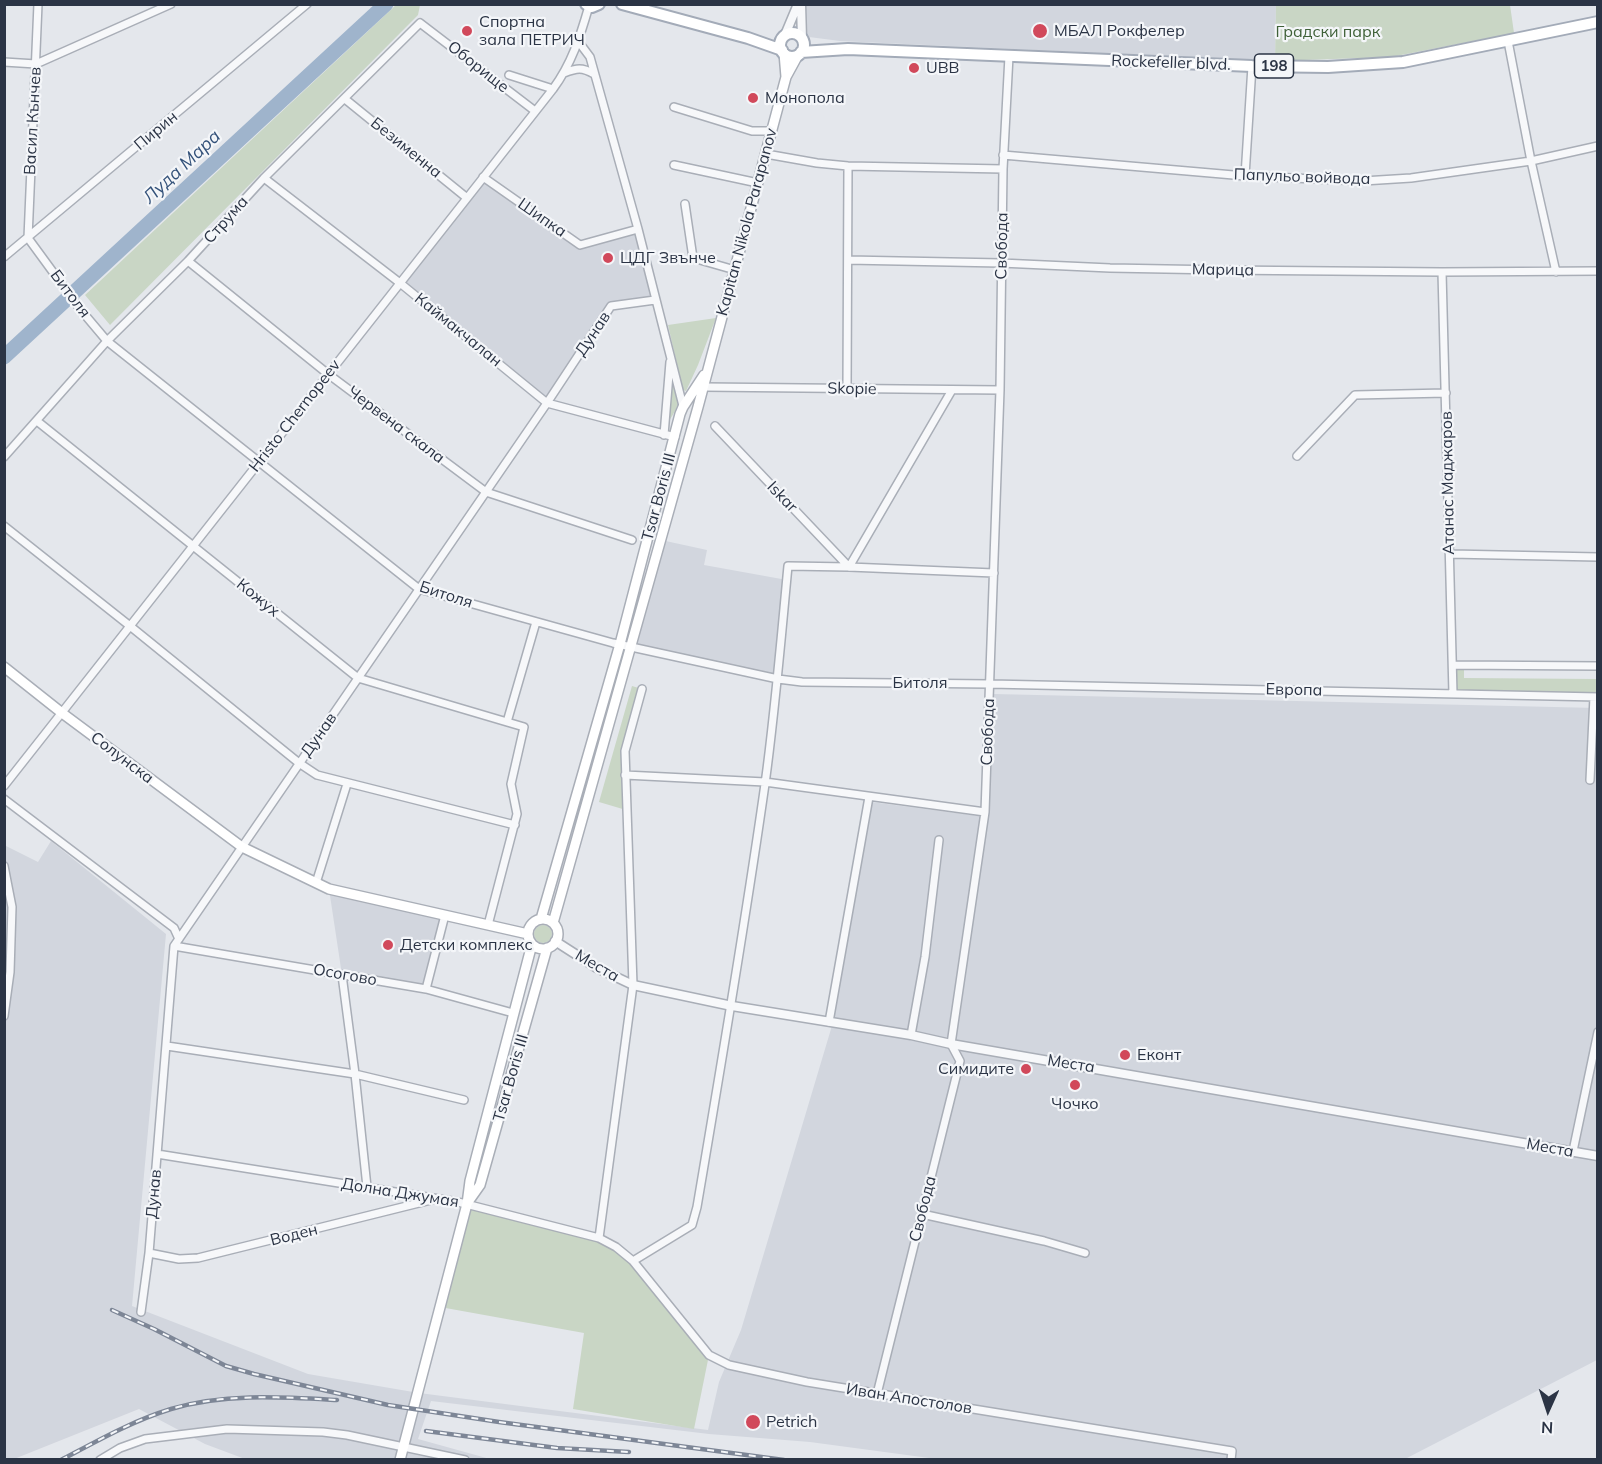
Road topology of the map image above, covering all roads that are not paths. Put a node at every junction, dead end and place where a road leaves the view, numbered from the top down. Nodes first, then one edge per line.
1 (38, 4) edge
2 (171, 4) edge
3 (307, 4) edge
4 (622, 4) edge
5 (799, 4) edge
6 (591, 5) edge
7 (1598, 22) edge
8 (420, 23) joint
9 (1508, 41) junction
10 (578, 42) junction
11 (783, 44) junction
12 (801, 47) junction
13 (1009, 56) junction
14 (4, 62) edge
15 (36, 64) junction
16 (1252, 66) junction
17 (564, 73) junction
18 (594, 74) junction
19 (509, 75) dead end
20 (786, 77) junction
21 (553, 89) junction
22 (345, 99) junction
23 (674, 107) dead end
24 (535, 111) junction
25 (772, 131) junction
26 (1598, 146) edge
27 (766, 154) junction
28 (1004, 155) junction
29 (1531, 161) junction
30 (674, 165) dead end
31 (848, 166) junction
32 (1003, 169) junction
33 (1245, 176) junction
34 (483, 177) junction
35 (264, 178) junction
36 (758, 183) junction
37 (467, 198) junction
38 (685, 204) dead end
39 (638, 229) junction
40 (28, 238) junction
41 (4, 257) edge
42 (848, 260) junction
43 (188, 261) junction
44 (1001, 263) junction
45 (735, 270) junction
46 (1598, 271) edge
47 (1443, 272) junction
48 (1556, 272) junction
49 (400, 283) junction
50 (655, 300) junction
51 (107, 341) junction
52 (670, 356) junction
53 (709, 368) junction
54 (328, 374) junction
55 (704, 387) junction
56 (847, 389) junction
57 (952, 390) junction
58 (1000, 390) junction
59 (1446, 393) junction
60 (547, 402) junction
61 (682, 410) junction
62 (695, 418) junction
63 (37, 421) junction
64 (715, 426) dead end
65 (664, 435) junction
66 (675, 437) junction
67 (1297, 456) dead end
68 (4, 457) edge
69 (259, 462) junction
70 (486, 492) junction
71 (4, 526) edge
72 (632, 540) dead end
73 (193, 546) junction
74 (1450, 554) junction
75 (1598, 557) edge
76 (849, 567) junction
77 (994, 573) junction
78 (419, 589) junction
79 (536, 622) junction
80 (130, 626) junction
81 (625, 646) junction
82 (1453, 665) junction
83 (4, 666) edge
84 (1598, 666) edge
85 (358, 678) junction
86 (777, 679) junction
87 (990, 684) junction
88 (642, 689) dead end
89 (1453, 694) junction
90 (1596, 697) edge
91 (62, 713) junction
92 (507, 722) junction
93 (299, 763) junction
94 (625, 775) junction
95 (1590, 780) dead end
96 (765, 782) junction
97 (347, 784) junction
98 (4, 786) edge
99 (869, 796) junction
100 (4, 799) edge
101 (985, 812) junction
102 (515, 825) junction
103 (939, 840) dead end
104 (242, 847) junction
105 (4, 866) edge
106 (316, 883) junction
107 (445, 915) junction
108 (541, 919) junction
109 (552, 923) junction
110 (488, 925) junction
111 (528, 934) junction
112 (179, 939) junction
113 (532, 944) junction
114 (551, 945) junction
115 (174, 946) junction
116 (342, 975) junction
117 (633, 985) junction
118 (426, 989) junction
119 (732, 1006) junction
120 (513, 1013) junction
121 (4, 1016) edge
122 (829, 1022) junction
123 (1598, 1032) edge
124 (912, 1035) junction
125 (951, 1044) junction
126 (167, 1046) junction
127 (355, 1074) junction
128 (464, 1100) dead end
129 (1573, 1152) junction
130 (158, 1154) junction
131 (1598, 1156) edge
132 (367, 1187) junction
133 (438, 1199) junction
134 (466, 1204) junction
135 (922, 1214) junction
136 (599, 1238) junction
137 (149, 1253) junction
138 (1085, 1253) dead end
139 (633, 1261) junction
140 (141, 1312) dead end
141 (877, 1394) junction
142 (403, 1447) junction
143 (100, 1460) edge
144 (400, 1460) edge
145 (465, 1460) edge
146 (1231, 1460) edge

1 - 15 street, Васил Кънчев
2 - 15 street
3 - 40 street, Пирин
4 - 11 main road, 198
5 - 11 street
5 - 12 street
6 - 10 street
7 - 9 main road, Rockefeller blvd. / 198
8 - 22 street, Струма
8 - 24 street, Оборище
9 - 16 main road, Rockefeller blvd. / 198
9 - 29 street
10 - 17 street, Hristo Chernopeev
10 - 18 street, Tsar Boris III
11 - 12 main road, 198
11 - 12 main road, 198
11 - 20 main road, Kapitan Nikola Parapanov
12 - 13 main road, Rockefeller blvd. / 198
12 - 20 main road, Kapitan Nikola Parapanov
13 - 16 main road, Rockefeller blvd. / 198
13 - 28 street, Свобода
14 - 15 street
15 - 40 street, Васил Кънчев
16 - 33 street
17 - 18 street
17 - 21 street, Hristo Chernopeev
18 - 39 street, Tsar Boris III
19 - 21 street
20 - 25 main road, Kapitan Nikola Parapanov
21 - 24 street, Hristo Chernopeev
22 - 35 street, Струма
22 - 37 street, Безименна
23 - 25 street
24 - 34 street, Hristo Chernopeev
25 - 27 main road, Kapitan Nikola Parapanov
26 - 29 street, Папульо войвода
27 - 31 street
27 - 36 main road, Kapitan Nikola Parapanov
28 - 32 street, Свобода
28 - 33 street, Папульо войвода
29 - 33 street, Папульо войвода
29 - 48 street
30 - 36 street
31 - 32 street
31 - 42 street
32 - 44 street, Свобода
34 - 37 street, Hristo Chernopeev
34 - 39 street, Шипка
35 - 43 street, Струма
35 - 49 street, Каймакчалан
36 - 45 main road, Kapitan Nikola Parapanov
37 - 49 street, Hristo Chernopeev
38 - 45 street
39 - 50 street, Tsar Boris III
40 - 41 street, Пирин
40 - 51 street, Битоля
42 - 44 street, Марица
42 - 56 street
43 - 51 street, Струма
43 - 54 street, Червена скала
44 - 47 street, Марица
44 - 58 street, Свобода
45 - 53 main road, Kapitan Nikola Parapanov
46 - 48 street, Марица
47 - 48 street, Марица
47 - 59 street, Атанас Маджаров
49 - 54 street, Hristo Chernopeev
49 - 60 street, Каймакчалан
50 - 52 street, Tsar Boris III
50 - 60 street, Дунав
51 - 63 street, Струма
51 - 69 street, Битоля
52 - 61 street, Tsar Boris III
52 - 65 street
53 - 55 main road, Kapitan Nikola Parapanov
53 - 61 main road, Kapitan Nikola Parapanov
54 - 69 street, Hristo Chernopeev
54 - 70 street, Червена скала
55 - 56 street, Skopie
55 - 62 main road, Kapitan Nikola Parapanov
56 - 57 street, Skopie
57 - 58 street, Skopie
57 - 76 street
58 - 77 street, Свобода
59 - 67 street
59 - 74 street, Атанас Маджаров
60 - 65 street, Каймакчалан
60 - 70 street, Дунав
61 - 62 main road
61 - 66 main road, Tsar Boris III
62 - 81 main road, Tsar Boris III
63 - 68 street, Струма
63 - 73 street, Кожух
64 - 76 street, Iskar
65 - 66 street, Каймакчалан
66 - 81 main road, Tsar Boris III
69 - 73 street, Hristo Chernopeev
69 - 78 street, Битоля
70 - 72 street, Червена скала
70 - 78 street, Дунав
71 - 80 street
73 - 80 street, Hristo Chernopeev
73 - 85 street, Кожух
74 - 75 street
74 - 82 street, Атанас Маджаров
76 - 77 street
76 - 86 street
77 - 87 street, Свобода
78 - 79 street, Битоля
78 - 85 street, Дунав
79 - 81 street, Битоля
79 - 92 street
80 - 91 street, Hristo Chernopeev
80 - 93 street
81 - 86 street, Битоля
81 - 108 main road, Tsar Boris III
81 - 109 main road, Tsar Boris III
82 - 84 street
82 - 89 street, Атанас Маджаров
83 - 91 main road, Солунска
85 - 92 street, Кожух
85 - 93 street, Дунав
86 - 87 street, Битоля
86 - 96 street
87 - 89 street, Европа
87 - 101 street, Свобода
88 - 94 street
89 - 90 street, Европа
90 - 95 street
91 - 98 street, Hristo Chernopeev
91 - 104 main road, Солунска
92 - 102 street
93 - 97 street
93 - 104 street, Дунав
94 - 96 street
94 - 117 street
96 - 99 street
96 - 119 street
97 - 102 street
97 - 106 street
99 - 101 street
99 - 122 street
100 - 112 street
101 - 125 street, Свобода
102 - 110 street
103 - 124 street
104 - 106 main road
104 - 112 street, Дунав
105 - 121 street
106 - 107 main road
107 - 110 main road
107 - 118 street
108 - 109 main road
108 - 111 main road
109 - 114 main road
110 - 111 main road
111 - 113 main road
112 - 115 street, Дунав
113 - 114 main road
113 - 120 main road, Tsar Boris III
114 - 117 street, Места
114 - 134 main road, Tsar Boris III
115 - 116 street, Осогово
115 - 126 street, Дунав
116 - 118 street, Осогово
116 - 127 street
117 - 119 street, Места
117 - 136 street
118 - 120 street, Осогово
119 - 122 street, Места
119 - 139 street
120 - 134 main road, Tsar Boris III
122 - 124 street, Места
123 - 129 street
124 - 125 street, Места
125 - 129 street, Места
125 - 135 street, Свобода
126 - 127 street
126 - 130 street, Дунав
127 - 128 street
127 - 132 street
129 - 131 street, Места
130 - 132 street, Долна Джумая
130 - 137 street, Дунав
132 - 133 street, Долна Джумая
133 - 134 street, Долна Джумая
133 - 137 street, Воден
134 - 136 street, Долна Джумая
134 - 142 main road, Tsar Boris III
135 - 138 street
135 - 141 street, Свобода
136 - 139 street, Долна Джумая
137 - 140 street, Дунав
139 - 141 street, Иван Апостолов
141 - 146 street, Иван Апостолов
142 - 143 street
142 - 144 main road, Tsar Boris III
142 - 145 street

